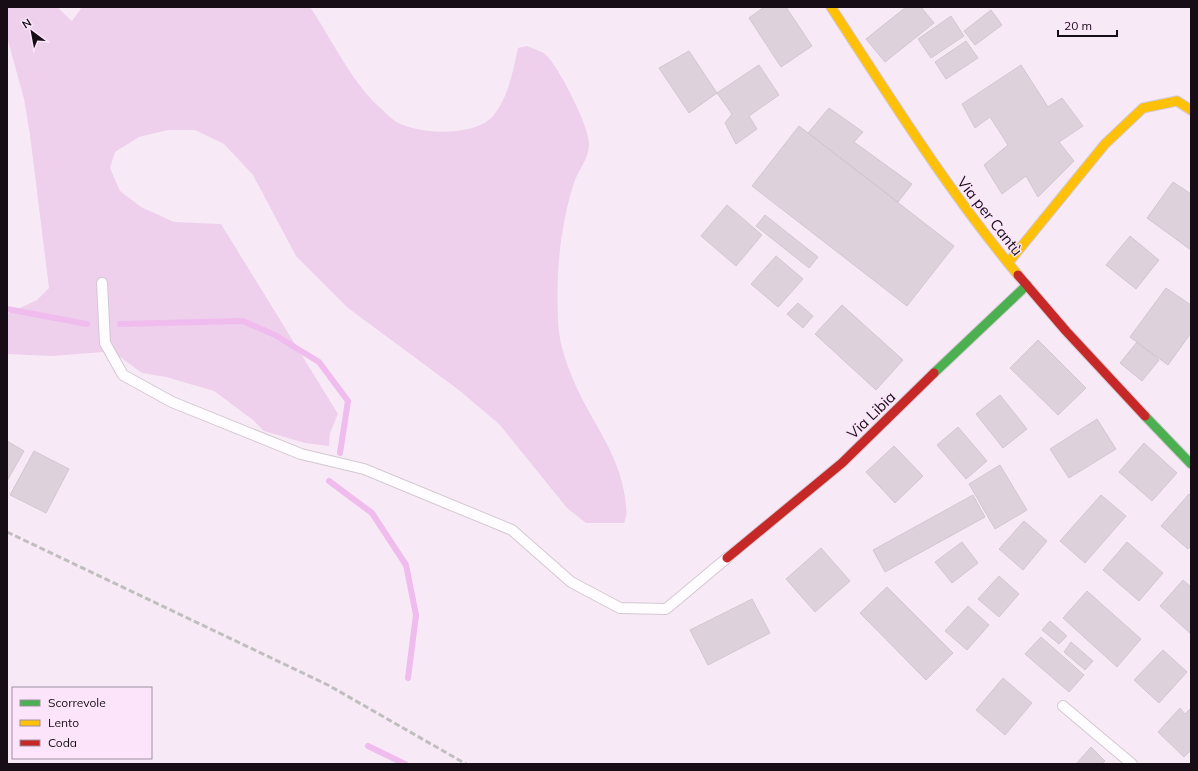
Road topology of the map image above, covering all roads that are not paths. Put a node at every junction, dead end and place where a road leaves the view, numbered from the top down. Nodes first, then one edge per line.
1 (831, 7) edge
2 (1191, 110) edge
3 (1008, 263) junction
4 (102, 283) dead end
5 (1027, 285) junction
6 (1191, 464) edge
7 (727, 558) joint
8 (1063, 706) dead end
9 (1132, 764) edge

1 - 3 street, Via per Cantù
2 - 3 street
3 - 5 street, Via per Cantù
4 - 7 lane
5 - 6 street, Via per Cantù
5 - 7 street, Via Libia
8 - 9 lane

